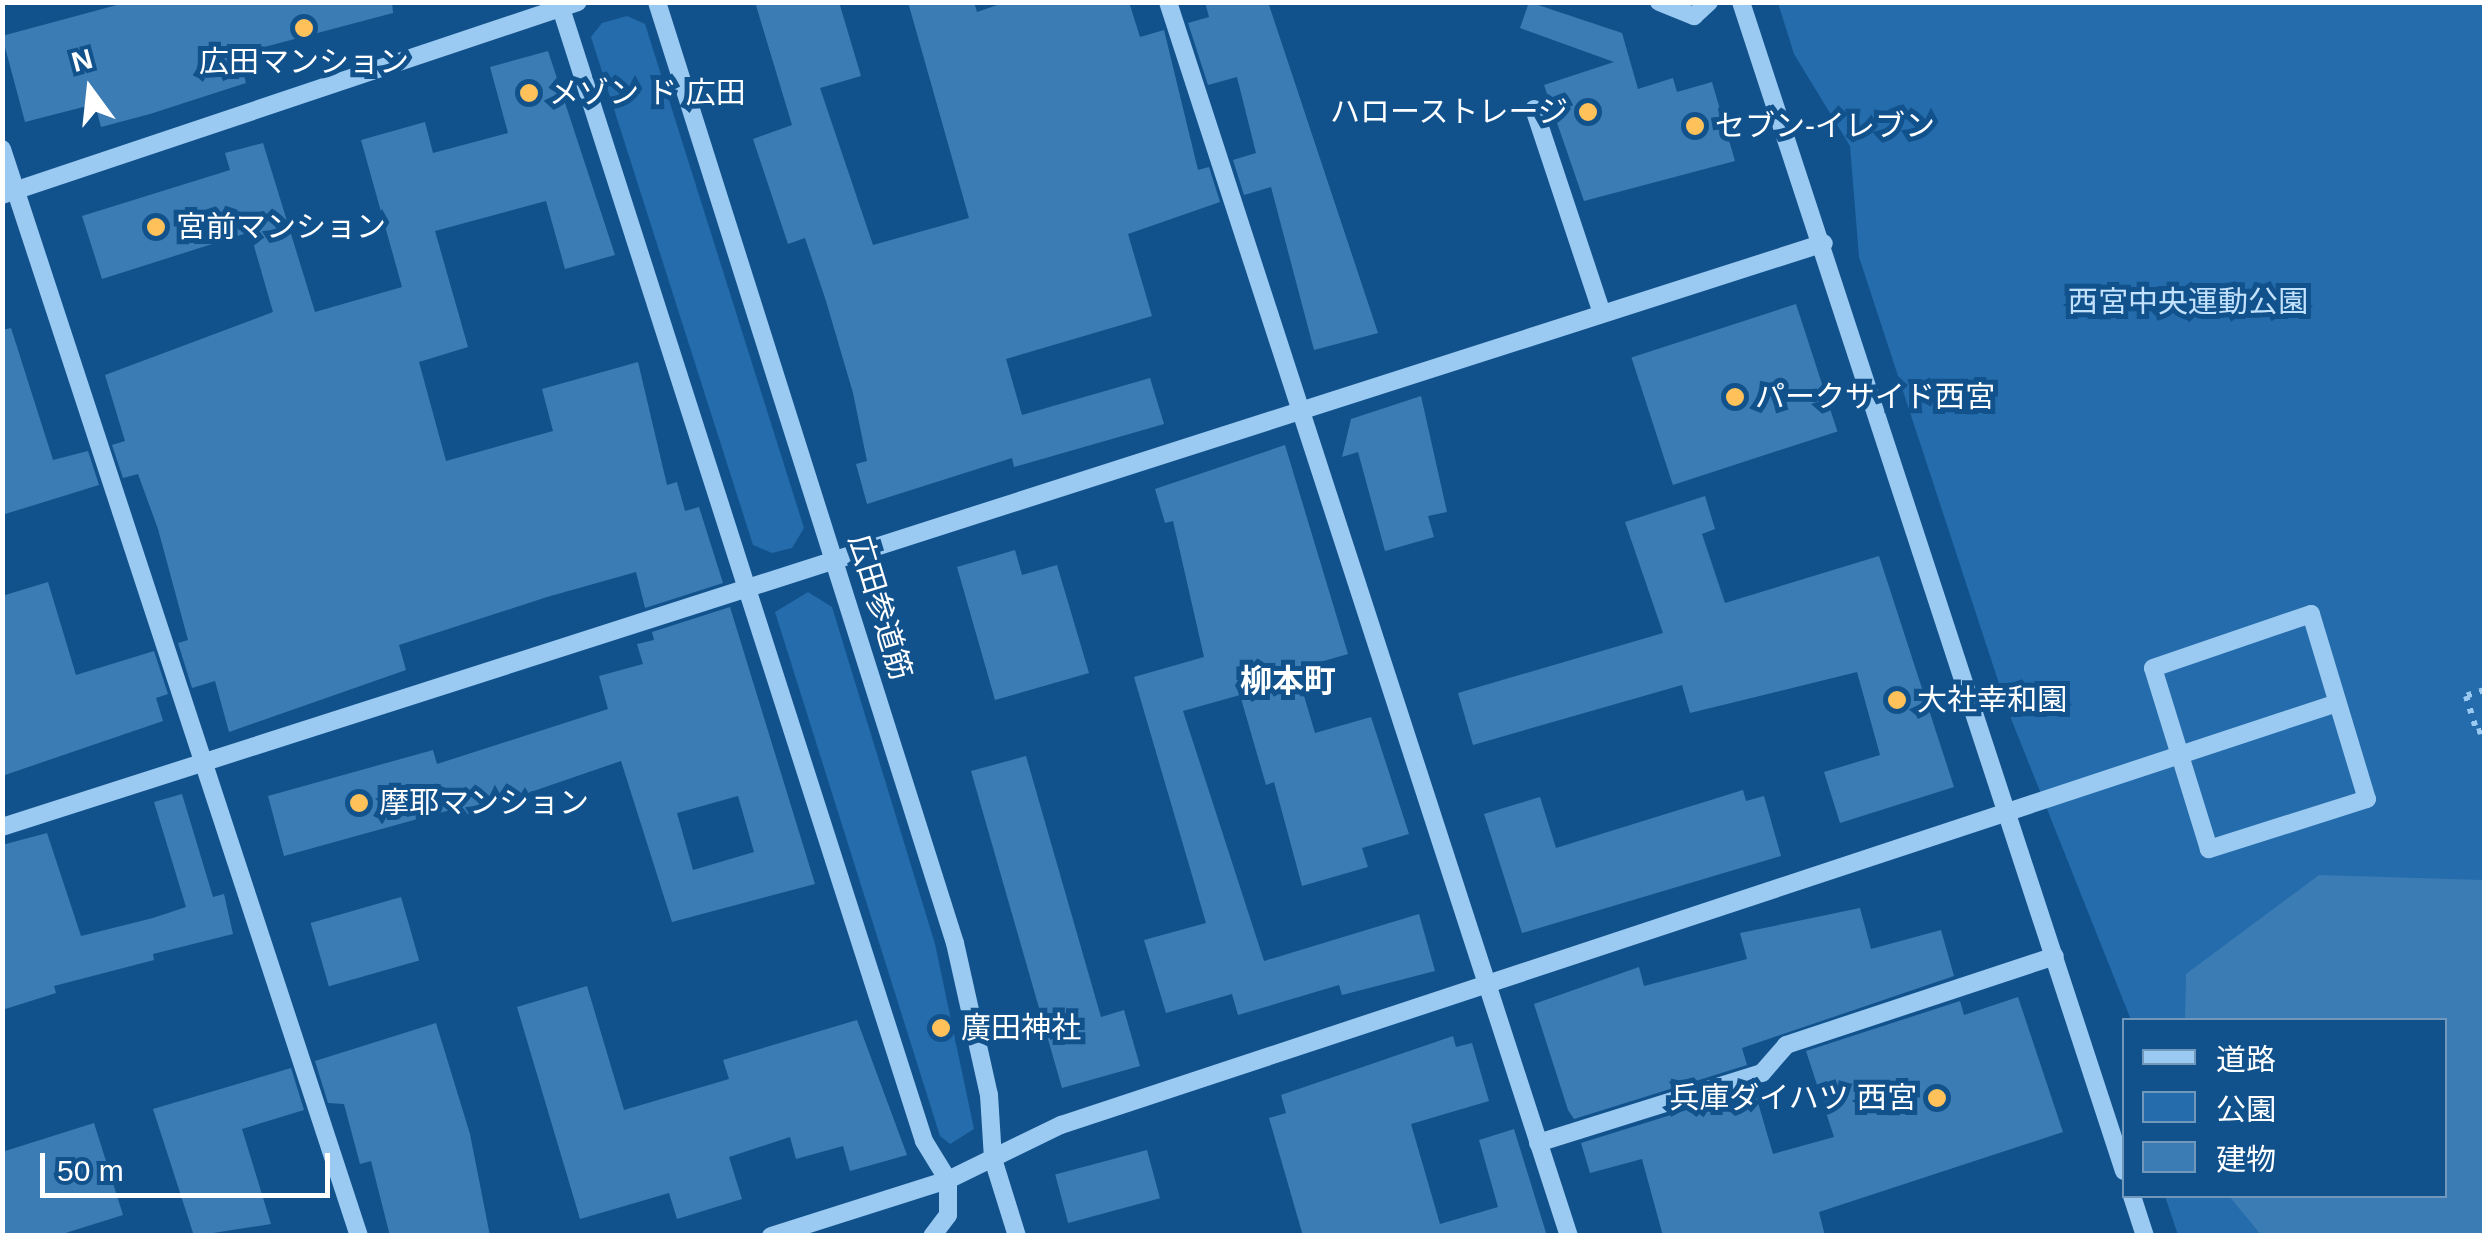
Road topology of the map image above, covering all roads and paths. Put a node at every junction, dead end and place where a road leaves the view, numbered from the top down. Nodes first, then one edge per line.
1 (657, 2) edge
2 (1168, 2) edge
3 (1660, 2) edge
4 (1708, 2) edge
5 (1740, 2) edge
6 (566, 4) edge
7 (1534, 109) dead end
8 (2, 149) edge
9 (9, 193) edge
10 (1824, 243) junction
11 (1602, 313) junction
12 (1302, 409) junction
13 (838, 560) junction
14 (752, 586) junction
15 (2484, 690) edge
16 (2334, 704) junction
17 (2484, 730) edge
18 (2176, 756) junction
19 (207, 761) junction
20 (2010, 810) junction
21 (2, 827) edge
22 (2055, 956) junction
23 (1484, 985) junction
24 (1538, 1143) junction
25 (993, 1159) junction
26 (2122, 1165) edge
27 (948, 1180) junction
28 (2133, 1198) edge
29 (358, 1236) edge
30 (771, 1236) edge
31 (932, 1236) edge
32 (1017, 1236) edge
33 (1569, 1236) edge
34 (2145, 1236) edge

1 - 13 street, 広田参道筋
2 - 12 street
3 - 4 street
5 - 10 street
6 - 9 street
6 - 14 street
7 - 11 street
8 - 9 street
9 - 19 street
10 - 11 street
10 - 20 street
11 - 12 street
12 - 13 street
12 - 23 street
13 - 14 street
13 - 25 street, 広田参道筋
14 - 19 street
14 - 27 street
15 - 17 path
16 - 18 street
16 - 18 street
16 - 18 street
18 - 20 street
19 - 21 street
19 - 29 street
20 - 22 street
20 - 23 street
22 - 24 street
22 - 26 street
23 - 24 street
23 - 25 street
24 - 33 street
25 - 27 street
25 - 32 street, 広田参道筋
27 - 30 street
27 - 31 street
28 - 34 street

